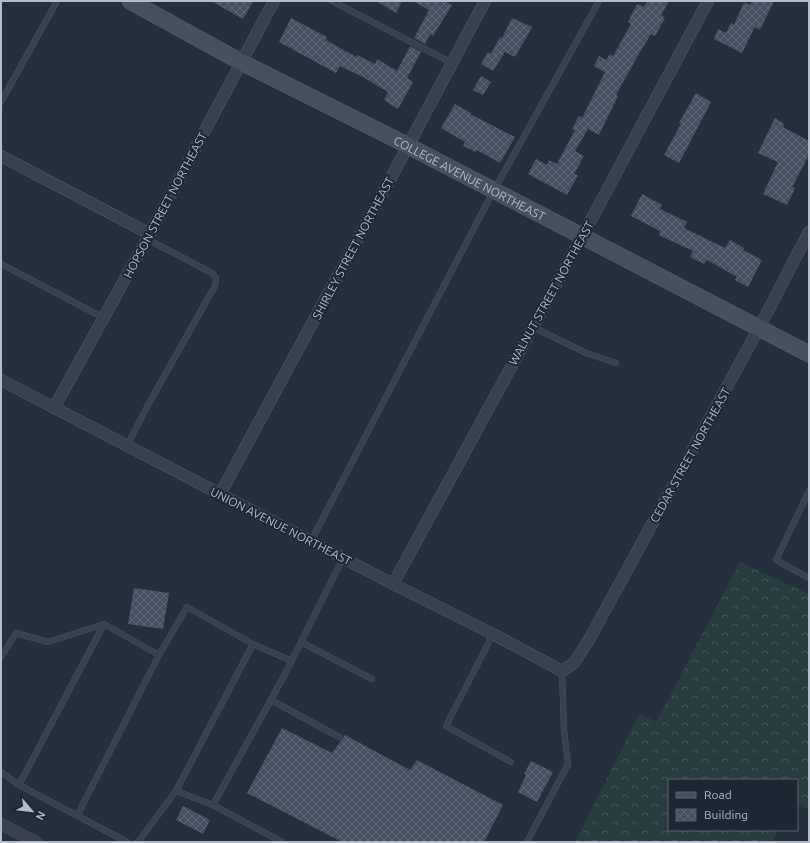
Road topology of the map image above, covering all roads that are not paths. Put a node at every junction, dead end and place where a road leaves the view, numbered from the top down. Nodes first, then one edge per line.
1 (57, 1) edge
2 (130, 1) edge
3 (274, 1) edge
4 (332, 1) edge
5 (485, 1) edge
6 (599, 1) edge
7 (708, 1) edge
8 (241, 62) junction
9 (452, 63) junction
10 (1, 102) edge
11 (408, 146) junction
12 (1, 156) edge
13 (494, 191) junction
14 (809, 232) edge
15 (148, 236) junction
16 (582, 237) junction
17 (1, 264) edge
18 (104, 318) junction
19 (533, 327) junction
20 (759, 328) junction
21 (809, 354) edge
22 (616, 363) dead end
23 (1, 380) edge
24 (54, 408) junction
25 (127, 446) junction
26 (809, 491) edge
27 (220, 494) junction
28 (311, 541) junction
29 (343, 558) junction
30 (809, 578) edge
31 (393, 584) junction
32 (104, 624) junction
33 (493, 634) junction
34 (301, 642) junction
35 (253, 644) junction
36 (159, 654) junction
37 (1, 658) edge
38 (292, 661) junction
39 (562, 671) junction
40 (372, 678) dead end
41 (270, 700) junction
42 (339, 737) dead end
43 (511, 762) dead end
44 (1, 772) edge
45 (19, 785) junction
46 (176, 791) junction
47 (213, 805) junction
48 (77, 816) junction
49 (1, 824) edge
50 (36, 842) edge
51 (127, 842) edge
52 (138, 842) edge
53 (282, 842) edge
54 (527, 842) edge

1 - 10 lane
2 - 8 main road, COLLEGE AVENUE NORTHEAST
3 - 8 street, HOPSON STREET NORTHEAST
4 - 9 lane
5 - 9 street, SHIRLEY STREET NORTHEAST
6 - 13 lane
7 - 16 street, WALNUT STREET NORTHEAST
8 - 11 main road, COLLEGE AVENUE NORTHEAST
8 - 15 street, HOPSON STREET NORTHEAST
9 - 11 street, SHIRLEY STREET NORTHEAST
11 - 13 main road, COLLEGE AVENUE NORTHEAST
11 - 27 street, SHIRLEY STREET NORTHEAST
12 - 15 street
13 - 16 main road, COLLEGE AVENUE NORTHEAST
13 - 28 lane
14 - 20 street, CEDAR STREET NORTHEAST
15 - 18 street, HOPSON STREET NORTHEAST
15 - 25 lane
16 - 19 street, WALNUT STREET NORTHEAST
16 - 20 main road, COLLEGE AVENUE NORTHEAST
17 - 18 lane
18 - 24 street, HOPSON STREET NORTHEAST
19 - 22 lane
19 - 31 street, WALNUT STREET NORTHEAST
20 - 21 main road, COLLEGE AVENUE NORTHEAST
20 - 39 street, CEDAR STREET NORTHEAST
23 - 24 street, UNION AVENUE NORTHEAST
24 - 25 street, UNION AVENUE NORTHEAST
25 - 27 street, UNION AVENUE NORTHEAST
26 - 30 lane
27 - 28 street, UNION AVENUE NORTHEAST
28 - 29 street, UNION AVENUE NORTHEAST
29 - 31 street, UNION AVENUE NORTHEAST
29 - 34 lane
31 - 33 street, UNION AVENUE NORTHEAST
32 - 36 lane
32 - 37 lane
32 - 45 lane
33 - 39 street, UNION AVENUE NORTHEAST
33 - 43 lane
34 - 38 lane
34 - 40 lane
35 - 36 lane
35 - 38 lane
35 - 46 lane
36 - 48 lane
38 - 41 lane
39 - 54 lane
41 - 42 lane
41 - 47 lane
44 - 45 lane
45 - 48 lane
46 - 47 lane
46 - 52 lane
47 - 53 lane
48 - 51 lane
49 - 50 street

